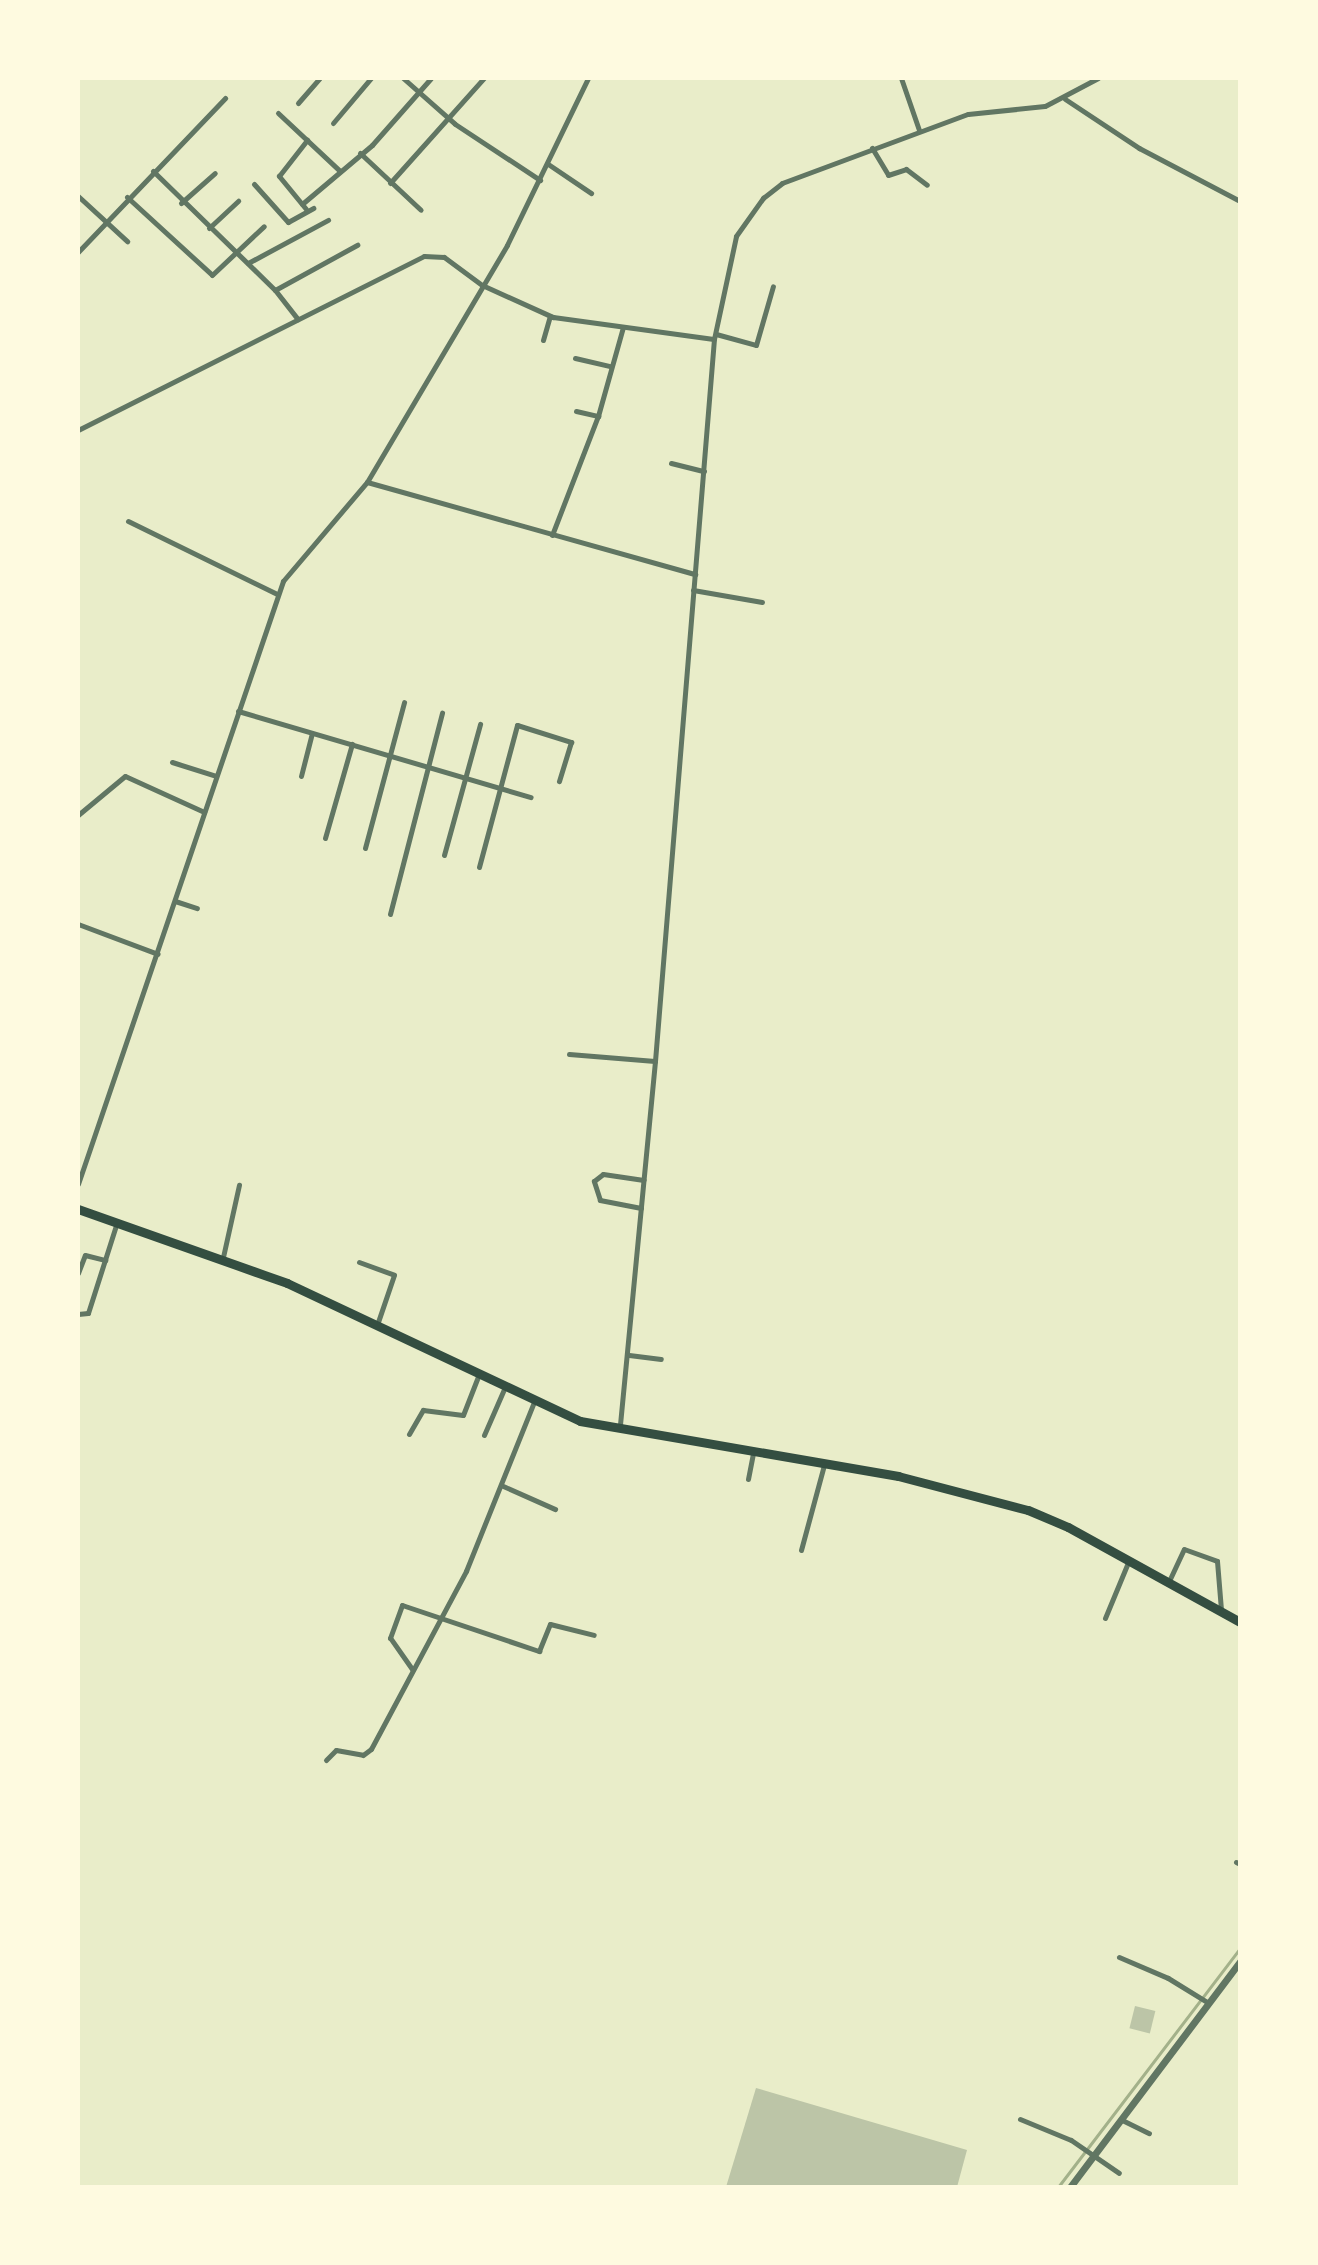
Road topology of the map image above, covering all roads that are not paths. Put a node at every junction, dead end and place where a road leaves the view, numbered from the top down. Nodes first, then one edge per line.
1 (308, 78) edge
2 (320, 78) edge
3 (371, 78) edge
4 (403, 78) edge
5 (431, 78) edge
6 (484, 78) edge
7 (588, 78) edge
8 (901, 78) edge
9 (1098, 78) edge
10 (315, 85) junction
11 (419, 92) junction
12 (225, 98) dead end
13 (1065, 99) junction
14 (298, 103) dead end
15 (278, 113) dead end
16 (448, 118) junction
17 (333, 123) dead end
18 (919, 130) junction
19 (307, 140) junction
20 (872, 148) junction
21 (360, 153) junction
22 (548, 164) junction
23 (153, 171) junction
24 (340, 171) junction
25 (215, 173) dead end
26 (540, 180) junction
27 (390, 183) junction
28 (254, 184) dead end
29 (927, 185) dead end
30 (591, 193) dead end
31 (78, 196) edge
32 (127, 197) junction
33 (238, 201) dead end
34 (1240, 201) edge
35 (181, 203) junction
36 (307, 207) junction
37 (421, 210) dead end
38 (104, 220) junction
39 (328, 220) dead end
40 (264, 226) dead end
41 (209, 228) junction
42 (127, 241) dead end
43 (357, 245) dead end
44 (78, 252) edge
45 (237, 253) junction
46 (248, 263) junction
47 (482, 285) junction
48 (773, 286) dead end
49 (275, 290) junction
50 (296, 316) junction
51 (550, 316) junction
52 (623, 327) junction
53 (715, 337) junction
54 (543, 340) dead end
55 (575, 358) dead end
56 (611, 366) junction
57 (576, 411) dead end
58 (598, 416) junction
59 (78, 430) edge
60 (671, 463) dead end
61 (704, 471) junction
62 (367, 482) junction
63 (128, 521) dead end
64 (552, 535) junction
65 (695, 574) junction
66 (693, 590) junction
67 (277, 594) junction
68 (762, 602) dead end
69 (404, 702) dead end
70 (238, 711) junction
71 (442, 713) dead end
72 (480, 724) dead end
73 (312, 733) junction
74 (352, 744) junction
75 (390, 755) junction
76 (172, 762) dead end
77 (428, 767) junction
78 (216, 776) junction
79 (301, 776) dead end
80 (466, 778) junction
81 (559, 781) dead end
82 (500, 788) junction
83 (531, 797) dead end
84 (204, 812) junction
85 (78, 815) edge
86 (325, 838) dead end
87 (365, 848) dead end
88 (444, 855) dead end
89 (479, 867) dead end
90 (175, 901) junction
91 (197, 908) dead end
92 (390, 914) dead end
93 (78, 924) edge
94 (158, 954) junction
95 (569, 1054) dead end
96 (655, 1061) junction
97 (644, 1180) junction
98 (78, 1184) edge
99 (239, 1185) dead end
100 (641, 1208) junction
101 (78, 1209) edge
102 (118, 1221) junction
103 (223, 1257) junction
104 (105, 1260) junction
105 (359, 1262) dead end
106 (78, 1273) edge
107 (78, 1314) edge
108 (377, 1326) junction
109 (629, 1355) junction
110 (661, 1359) dead end
111 (479, 1374) junction
112 (505, 1386) junction
113 (534, 1402) junction
114 (619, 1432) junction
115 (409, 1434) dead end
116 (484, 1435) dead end
117 (753, 1453) junction
118 (824, 1465) junction
119 (748, 1479) dead end
120 (503, 1486) junction
121 (555, 1509) dead end
122 (801, 1550) dead end
123 (1129, 1559) junction
124 (1169, 1581) junction
125 (1221, 1610) junction
126 (442, 1618) junction
127 (1105, 1618) dead end
128 (1240, 1622) edge
129 (594, 1635) dead end
130 (412, 1669) junction
131 (326, 1760) dead end
132 (1119, 1957) dead end
133 (1239, 1964) edge
134 (1203, 2000) junction
135 (1020, 2119) dead end
136 (1122, 2120) junction
137 (1149, 2133) dead end
138 (1091, 2156) junction
139 (1119, 2173) dead end
140 (1070, 2187) edge

1 - 10 street
2 - 10 street
3 - 17 street
4 - 11 street
5 - 11 street
6 - 16 street
7 - 22 street
8 - 18 street
9 - 13 street
10 - 14 street
11 - 16 street
11 - 21 street
12 - 23 street
13 - 18 street
13 - 34 street
15 - 19 street
16 - 26 street
16 - 27 street
18 - 20 street
19 - 24 street
19 - 36 street
20 - 29 street
20 - 53 street
21 - 24 street
21 - 27 street
22 - 26 street
22 - 30 street
23 - 32 street
23 - 35 street
24 - 36 street
25 - 35 street
26 - 47 street
27 - 37 street
28 - 36 street
31 - 38 street
32 - 38 street
32 - 45 street
33 - 41 street
35 - 41 street
38 - 42 street
38 - 44 street
39 - 46 street
40 - 45 street
41 - 45 street
43 - 49 street
45 - 46 street
46 - 49 street
47 - 50 street
47 - 51 street
47 - 62 street
48 - 53 street
49 - 50 street
50 - 59 street
51 - 52 street
51 - 54 street
52 - 53 street
52 - 56 street
53 - 61 street
55 - 56 street
56 - 58 street
57 - 58 street
58 - 64 street
60 - 61 street
61 - 65 street
62 - 64 street
62 - 67 street
63 - 67 street
64 - 65 street
65 - 66 street
66 - 68 street
66 - 96 street
67 - 70 street
69 - 75 street
70 - 73 street
70 - 78 street
71 - 77 street
72 - 80 street
73 - 74 street
73 - 79 street
74 - 75 street
74 - 86 street
75 - 77 street
75 - 87 street
76 - 78 street
77 - 80 street
77 - 92 street
78 - 84 street
80 - 82 street
80 - 88 street
81 - 82 street
82 - 83 street
82 - 89 street
84 - 85 street
84 - 90 street
90 - 91 street
90 - 94 street
93 - 94 street
94 - 98 street
95 - 96 street
96 - 97 street
97 - 100 street
97 - 100 street
99 - 103 street
100 - 109 street
101 - 102 main road
102 - 103 main road
102 - 104 street
103 - 108 main road
104 - 106 street
104 - 107 street
105 - 108 street
108 - 111 main road
109 - 110 street
109 - 114 street
111 - 112 main road
111 - 115 street
112 - 113 main road
112 - 116 street
113 - 114 main road
113 - 120 street
114 - 117 main road
117 - 118 main road
117 - 119 street
118 - 122 street
118 - 123 main road
120 - 121 street
120 - 126 street
123 - 124 main road
123 - 127 street
124 - 125 main road
124 - 125 street
125 - 128 main road
126 - 129 street
126 - 130 street
126 - 130 street
130 - 131 street
132 - 134 street
133 - 134 street
134 - 136 street
135 - 138 street
136 - 137 street
136 - 138 street
138 - 139 street
138 - 140 street

